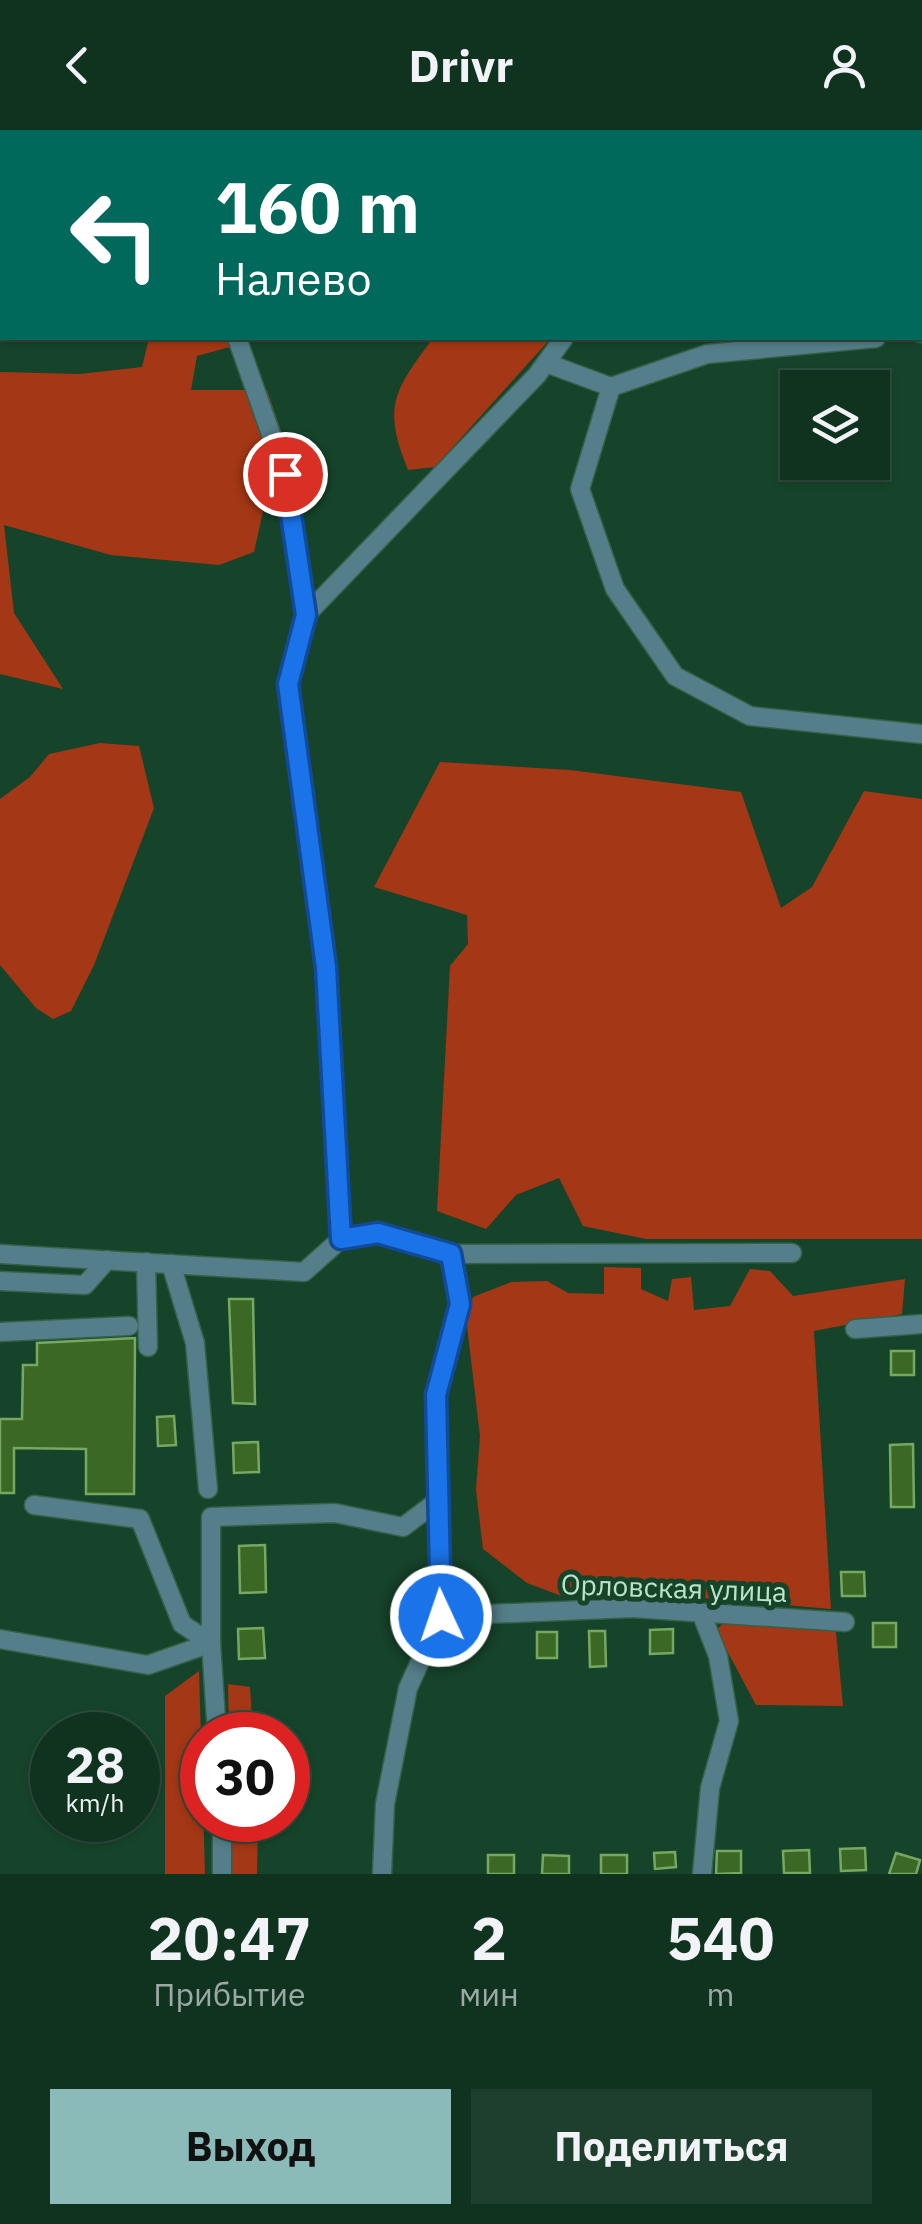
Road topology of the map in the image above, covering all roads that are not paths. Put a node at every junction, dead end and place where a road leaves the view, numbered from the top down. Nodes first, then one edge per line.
1 (238, 340) edge
2 (563, 340) edge
3 (855, 340) edge
4 (546, 364) junction
5 (611, 387) junction
6 (306, 615) junction
7 (922, 734) edge
8 (341, 1239) junction
9 (792, 1253) dead end
10 (0, 1254) edge
11 (451, 1254) junction
12 (107, 1260) junction
13 (146, 1262) junction
14 (171, 1264) junction
15 (0, 1282) edge
16 (922, 1324) edge
17 (130, 1326) dead end
18 (856, 1329) dead end
19 (0, 1332) edge
20 (148, 1347) dead end
21 (208, 1489) dead end
22 (436, 1502) junction
23 (34, 1506) dead end
24 (441, 1616) junction
25 (702, 1616) junction
26 (845, 1622) dead end
27 (0, 1639) edge
28 (211, 1642) junction
29 (216, 1712) edge
30 (222, 1842) edge
31 (222, 1874) edge
32 (382, 1874) edge
33 (702, 1874) edge

1 - 6 street
2 - 4 street
3 - 5 street
4 - 5 street
4 - 6 street
5 - 7 street
6 - 8 street
8 - 11 street
8 - 14 street
9 - 11 street
10 - 12 street
11 - 22 street
12 - 13 street
12 - 15 street
13 - 14 street
13 - 20 street
14 - 21 street
16 - 18 street
17 - 19 street
22 - 24 street
22 - 28 street
23 - 28 street
24 - 25 street, Орловская улица
24 - 32 street
25 - 26 street, Орловская улица
25 - 33 street
27 - 28 street
28 - 29 street
30 - 31 street

